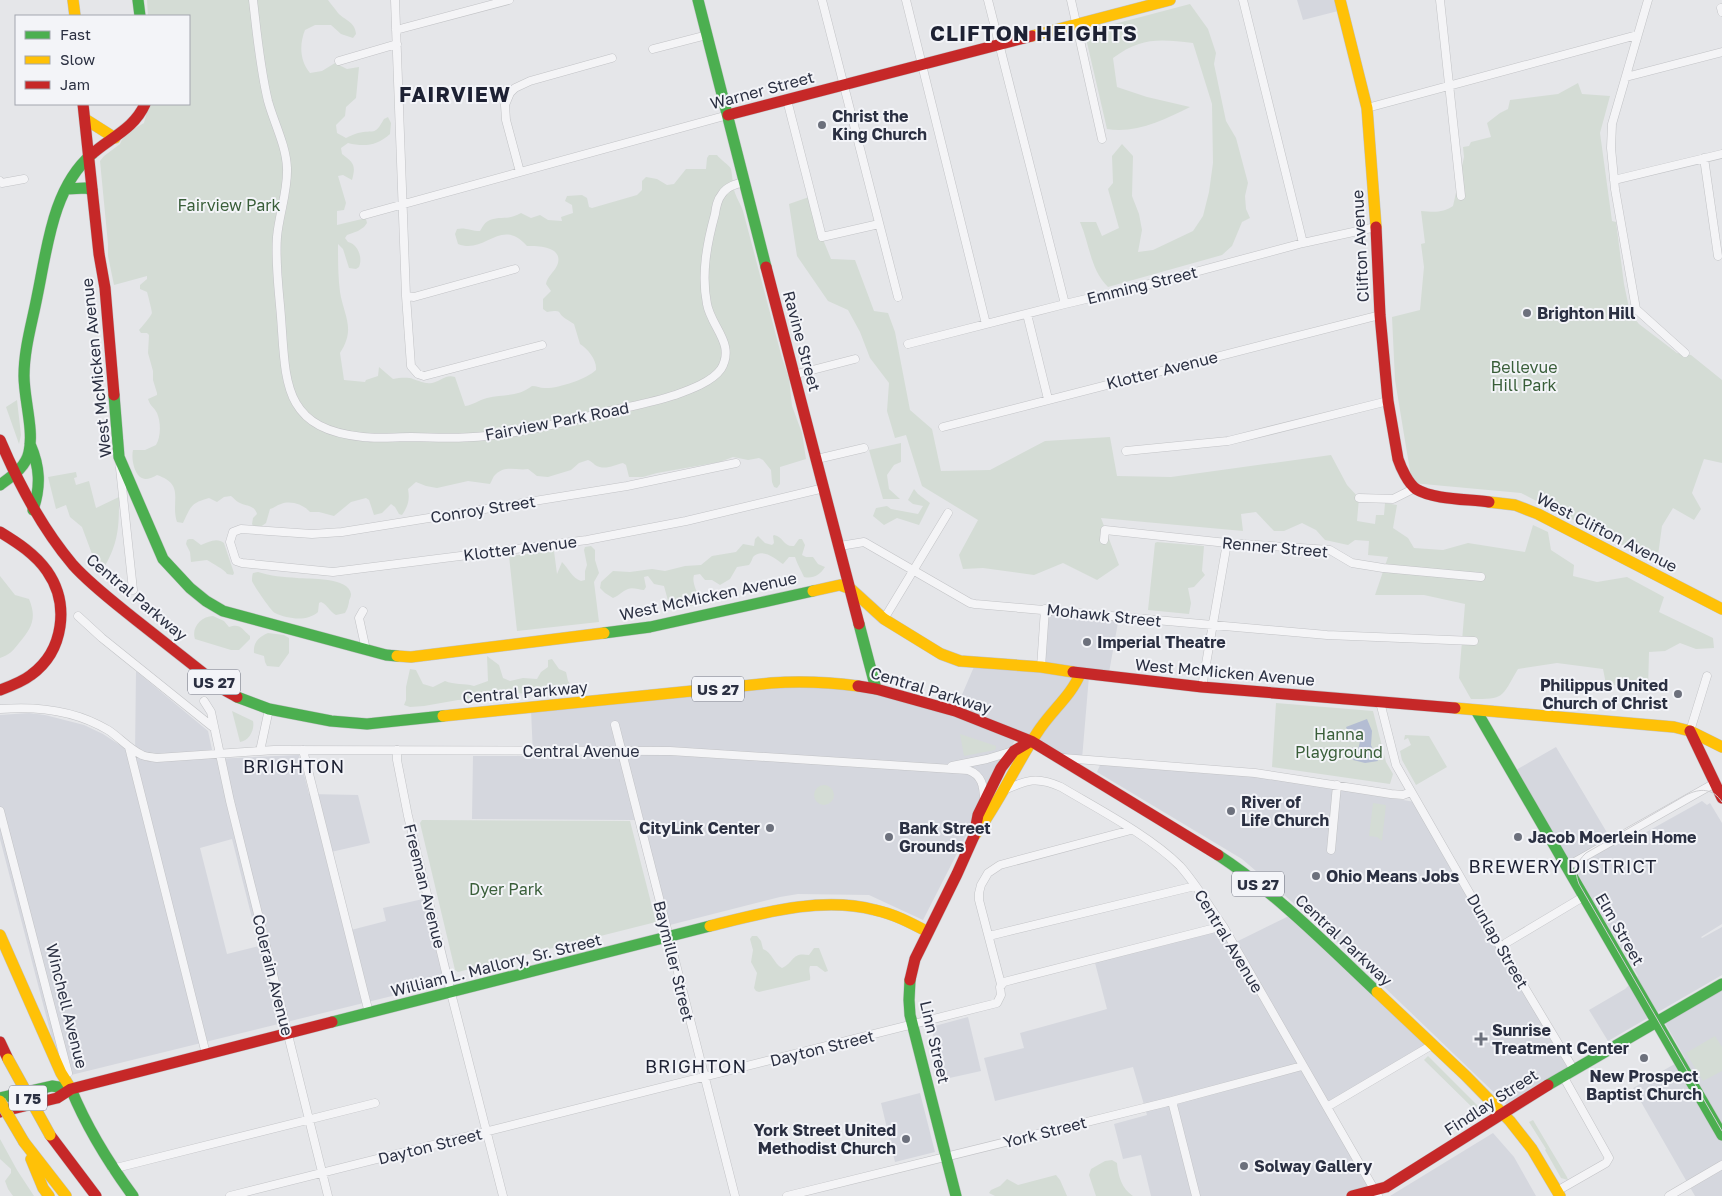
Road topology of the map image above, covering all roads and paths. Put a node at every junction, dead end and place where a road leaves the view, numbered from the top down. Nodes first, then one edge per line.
1 (73, 0) edge
2 (138, 0) edge
3 (254, 0) edge
4 (395, 0) edge
5 (510, 0) edge
6 (698, 0) edge
7 (822, 0) edge
8 (906, 0) edge
9 (988, 0) edge
10 (1071, 0) edge
11 (1170, 0) edge
12 (1243, 0) edge
13 (1340, 0) edge
14 (1440, 0) edge
15 (1648, 0) edge
16 (1153, 2) edge
17 (75, 15) edge
18 (140, 15) edge
19 (1077, 25) junction
20 (396, 30) junction
21 (707, 35) junction
22 (1637, 35) junction
23 (397, 44) junction
24 (1000, 45) junction
25 (653, 49) dead end
26 (1722, 52) edge
27 (612, 58) dead end
28 (339, 62) dead end
29 (923, 64) junction
30 (1626, 77) junction
31 (844, 85) junction
32 (1449, 86) junction
33 (787, 100) junction
34 (83, 105) edge
35 (145, 105) edge
36 (1367, 108) junction
37 (728, 115) junction
38 (85, 119) junction
39 (115, 138) junction
40 (1102, 139) dead end
41 (1722, 154) edge
42 (88, 157) junction
43 (1704, 158) junction
44 (520, 172) junction
45 (24, 179) dead end
46 (1614, 180) junction
47 (1, 182) edge
48 (745, 182) junction
49 (66, 189) junction
50 (92, 190) junction
51 (1461, 196) dead end
52 (403, 204) junction
53 (364, 215) dead end
54 (879, 224) junction
55 (1376, 227) junction
56 (1303, 242) junction
57 (1718, 256) dead end
58 (515, 269) dead end
59 (406, 296) junction
60 (898, 297) dead end
61 (1065, 304) junction
62 (1027, 314) junction
63 (1380, 315) junction
64 (986, 324) junction
65 (908, 344) dead end
66 (542, 345) dead end
67 (1685, 353) dead end
68 (855, 359) dead end
69 (793, 375) junction
70 (1048, 399) junction
71 (1388, 401) junction
72 (943, 427) dead end
73 (0, 440) edge
74 (30, 444) junction
75 (864, 448) dead end
76 (1126, 451) dead end
77 (119, 457) junction
78 (817, 459) junction
79 (736, 463) dead end
80 (15, 476) junction
81 (0, 484) edge
82 (824, 488) junction
83 (1415, 488) junction
84 (1359, 498) dead end
85 (33, 510) junction
86 (948, 514) dead end
87 (0, 532) edge
88 (230, 536) joint
89 (1104, 540) dead end
90 (1228, 543) junction
91 (840, 546) junction
92 (914, 570) junction
93 (1481, 577) dead end
94 (850, 589) junction
95 (133, 590) dead end
96 (1045, 609) junction
97 (1722, 609) edge
98 (363, 611) dead end
99 (78, 616) dead end
100 (884, 619) junction
101 (1213, 625) junction
102 (1474, 640) dead end
103 (366, 650) junction
104 (1041, 667) junction
105 (1080, 674) junction
106 (1707, 676) dead end
107 (1202, 687) junction
108 (876, 689) junction
109 (0, 690) edge
110 (204, 701) dead end
111 (1380, 702) junction
112 (0, 709) edge
113 (269, 709) junction
114 (1477, 712) junction
115 (614, 724) dead end
116 (214, 728) junction
117 (1690, 731) junction
118 (1031, 741) junction
119 (129, 747) junction
120 (1722, 747) edge
121 (303, 750) junction
122 (397, 750) junction
123 (1014, 750) junction
124 (260, 751) junction
125 (621, 752) junction
126 (220, 754) junction
127 (1058, 758) junction
128 (942, 768) junction
129 (1715, 783) junction
130 (1337, 785) junction
131 (1002, 791) junction
132 (1411, 792) junction
133 (1722, 798) edge
134 (984, 803) junction
135 (0, 811) edge
136 (1132, 830) junction
137 (974, 836) junction
138 (1331, 850) dead end
139 (1566, 868) junction
140 (1195, 886) junction
141 (1583, 897) junction
142 (1222, 926) junction
143 (928, 932) junction
144 (0, 935) edge
145 (989, 936) junction
146 (668, 938) junction
147 (1501, 948) junction
148 (1001, 984) junction
149 (1722, 984) edge
150 (451, 993) junction
151 (369, 1013) junction
152 (1656, 1023) junction
153 (912, 1025) junction
154 (287, 1033) junction
155 (0, 1042) edge
156 (1432, 1046) junction
157 (206, 1054) junction
158 (1302, 1066) junction
159 (1574, 1070) junction
160 (1562, 1076) junction
161 (703, 1077) junction
162 (71, 1089) junction
163 (0, 1099) edge
164 (1172, 1100) junction
165 (375, 1103) dead end
166 (1327, 1107) junction
167 (0, 1112) edge
168 (1504, 1114) junction
169 (308, 1120) junction
170 (487, 1132) junction
171 (1722, 1135) edge
172 (24, 1142) junction
173 (946, 1156) junction
174 (1722, 1165) edge
175 (112, 1169) junction
176 (322, 1174) junction
177 (1376, 1193) edge
178 (1558, 1193) edge
179 (49, 1196) edge
180 (66, 1196) edge
181 (96, 1196) edge
182 (133, 1196) edge
183 (230, 1196) edge
184 (328, 1196) edge
185 (503, 1196) edge
186 (735, 1196) edge
187 (787, 1196) edge
188 (956, 1196) edge
189 (1196, 1196) edge
190 (1352, 1196) edge
191 (1669, 1196) edge

1 - 17 main road
2 - 18 main road
3 - 48 street, Fairview Park Road
4 - 20 street
5 - 20 street
6 - 21 main road, Ravine Street
7 - 31 street
8 - 29 street
9 - 24 street
10 - 19 street
11 - 16 main road, Warner Street
12 - 56 street
13 - 36 main road, Clifton Avenue
14 - 32 street
15 - 22 street
16 - 19 main road, Warner Street
19 - 24 main road, Warner Street
19 - 40 street
20 - 23 street
21 - 25 street
21 - 37 main road, Ravine Street
22 - 30 street
22 - 32 street
23 - 28 street
23 - 52 street
24 - 29 main road, Warner Street
24 - 61 street
26 - 30 street
27 - 44 street
29 - 31 main road, Warner Street
29 - 64 street
30 - 46 street
31 - 33 main road, Warner Street
31 - 54 street
32 - 36 street
32 - 51 street
33 - 37 main road, Warner Street
33 - 54 street
34 - 38 main road, West McMicken Avenue
35 - 39 main road
36 - 55 main road, Clifton Avenue
37 - 44 street, Warner Street
37 - 48 main road, Ravine Street
38 - 39 main road
38 - 42 main road, West McMicken Avenue
39 - 42 main road
41 - 43 street
42 - 49 main road
42 - 50 main road, West McMicken Avenue
43 - 46 street
43 - 57 street
44 - 52 street, Warner Street
45 - 47 street
46 - 67 street
48 - 69 main road, Ravine Street
49 - 50 main road
49 - 74 main road
50 - 77 main road, West McMicken Avenue
52 - 53 street, Warner Street
52 - 59 street
54 - 60 street
55 - 56 street, Emming Street
55 - 63 main road, Clifton Avenue
56 - 61 street, Emming Street
58 - 59 street
59 - 66 street
61 - 62 street, Emming Street
62 - 64 street, Emming Street
62 - 70 street
63 - 70 street, Klotter Avenue
63 - 71 main road, Clifton Avenue
64 - 65 street, Emming Street
68 - 69 street
69 - 78 main road, Ravine Street
70 - 72 street, Klotter Avenue
71 - 76 street
71 - 83 main road, Clifton Avenue
73 - 80 main road, Central Parkway / US 27
74 - 80 main road
74 - 85 main road
75 - 78 street
77 - 95 street
77 - 103 main road, West McMicken Avenue
78 - 82 main road, Ravine Street
79 - 88 street, Conroy Street
80 - 81 main road
80 - 85 main road, Central Parkway / US 27
82 - 88 street, Klotter Avenue
82 - 91 main road, Ravine Street
83 - 84 street
83 - 97 main road, West Clifton Avenue
85 - 113 main road, Central Parkway / US 27
86 - 92 street
87 - 109 main road
89 - 90 street, Renner Street
90 - 93 street, Renner Street
90 - 101 street
91 - 92 street, Mohawk Street
91 - 94 main road, Ravine Street
92 - 96 street, Mohawk Street
92 - 100 street
94 - 100 main road, West McMicken Avenue
94 - 103 main road, West McMicken Avenue
94 - 108 main road, Ravine Street
96 - 101 street, Mohawk Street
96 - 104 street
98 - 103 street
99 - 116 street
100 - 104 main road, West McMicken Avenue
101 - 102 street, Mohawk Street
101 - 107 street
104 - 105 main road, West McMicken Avenue
105 - 107 main road, West McMicken Avenue
105 - 118 main road
106 - 117 street
107 - 111 main road, West McMicken Avenue
108 - 113 main road, Central Parkway / US 27
108 - 118 main road, Central Parkway / US 27
110 - 116 street, Colerain Avenue
111 - 114 main road, West McMicken Avenue
111 - 132 street, Dunlap Street
112 - 119 street, Central Avenue
113 - 124 street
114 - 117 main road, West McMicken Avenue
114 - 139 main road, Elm Street
115 - 125 street, Baymiller Street
116 - 126 street, Colerain Avenue
117 - 120 main road, West McMicken Avenue
117 - 129 main road
118 - 123 main road
118 - 127 main road, Central Parkway / US 27
118 - 131 main road
119 - 126 street, Central Avenue
119 - 157 street
121 - 122 street, Central Avenue
121 - 124 street, Central Avenue
121 - 151 street
122 - 125 street, Central Avenue
122 - 150 street, Freeman Avenue
123 - 128 street, Central Avenue
123 - 134 main road
124 - 126 street, Central Avenue
125 - 128 street, Central Avenue
125 - 146 street, Baymiller Street
126 - 154 street, Colerain Avenue
127 - 130 street
127 - 156 main road, Central Parkway / US 27
128 - 134 street, Central Avenue
129 - 133 main road
129 - 139 street
130 - 132 street
130 - 138 street
131 - 136 street, Central Avenue
131 - 137 main road
132 - 147 street, Dunlap Street
134 - 137 main road
135 - 162 street, Winchell Avenue
136 - 140 street, Central Avenue
136 - 145 street
137 - 143 main road, Linn Street
139 - 141 main road, Elm Street
140 - 142 street, Central Avenue
140 - 145 street
141 - 147 street
141 - 152 main road, Elm Street
142 - 148 street
142 - 158 street, Central Avenue
143 - 146 main road, William L. Mallory, Sr. Street
143 - 153 main road, Linn Street
144 - 162 main road
145 - 148 street
146 - 150 main road, William L. Mallory, Sr. Street
146 - 161 street, Baymiller Street
147 - 159 street, Dunlap Street
148 - 153 street, Dayton Street
149 - 152 main road, Findlay Street
150 - 151 main road, William L. Mallory, Sr. Street
150 - 170 street, Freeman Avenue
151 - 154 main road, William L. Mallory, Sr. Street
152 - 159 main road, Findlay Street
152 - 171 main road, Elm Street
153 - 161 street, Dayton Street
153 - 173 main road, Linn Street
154 - 157 main road, William L. Mallory, Sr. Street
154 - 169 street, Colerain Avenue
155 - 181 main road, I 75, bridge
156 - 166 street
156 - 168 main road, Central Parkway / US 27
157 - 162 main road, William L. Mallory, Sr. Street
158 - 164 street, York Street
158 - 166 street, Central Avenue
159 - 160 main road, Findlay Street
160 - 168 main road, Findlay Street
160 - 178 street
161 - 170 street, Dayton Street
161 - 186 street, Baymiller Street
162 - 163 main road, William L. Mallory, Sr. Street
162 - 167 main road, William L. Mallory, Sr. Street
162 - 175 main road, Winchell Avenue
163 - 172 main road, I 75, bridge
164 - 173 street, York Street
164 - 189 street
165 - 169 street
166 - 177 street, Central Avenue
168 - 177 main road, Findlay Street
168 - 178 main road, Central Parkway / US 27
169 - 175 street
169 - 176 street, Colerain Avenue
170 - 176 street, Dayton Street
170 - 185 street, Freeman Avenue
172 - 179 main road
172 - 180 main road, I 75
173 - 187 street, York Street
173 - 188 main road, Linn Street
174 - 191 street
175 - 182 main road, Winchell Avenue
176 - 183 street, Dayton Street
176 - 184 street, Colerain Avenue
177 - 190 main road, Findlay Street

